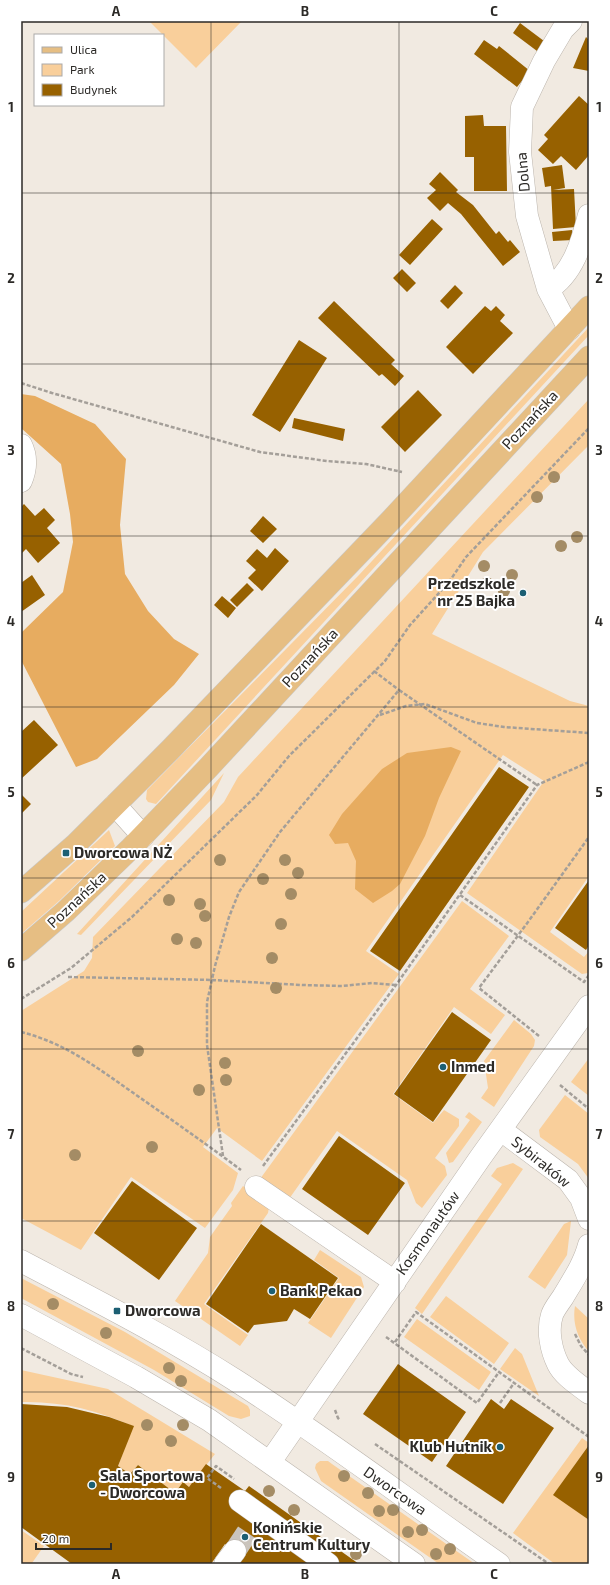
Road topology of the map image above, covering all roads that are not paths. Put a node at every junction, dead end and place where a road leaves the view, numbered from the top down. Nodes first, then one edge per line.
1 (570, 21) edge
2 (589, 214) edge
3 (548, 289) junction
4 (589, 306) edge
5 (569, 329) junction
6 (589, 356) edge
7 (21, 445) edge
8 (21, 481) edge
9 (115, 805) junction
10 (143, 836) junction
11 (21, 892) edge
12 (21, 950) edge
13 (589, 1006) edge
14 (501, 1130) junction
15 (252, 1180) road end
16 (589, 1219) edge
17 (589, 1244) edge
18 (21, 1261) edge
19 (395, 1282) junction
20 (21, 1315) edge
21 (589, 1393) edge
22 (297, 1422) junction
23 (270, 1462) junction
24 (240, 1501) dead end
25 (328, 1564) edge
26 (414, 1564) edge
27 (499, 1564) edge

1 - 3 street, Dolna
2 - 3 street
3 - 5 street, Dolna
4 - 5 main road
5 - 9 main road
6 - 10 main road, Poznańska
7 - 8 street
9 - 10 street
9 - 11 main road
10 - 12 main road, Poznańska
13 - 14 street, Kosmonautów
14 - 16 street, Sybiraków
14 - 19 street, Kosmonautów
15 - 19 street
17 - 21 street
18 - 22 street, Dworcowa
19 - 22 street, Kosmonautów
20 - 23 street
22 - 23 street, Kosmonautów
22 - 27 street, Dworcowa
23 - 26 street
24 - 25 street

